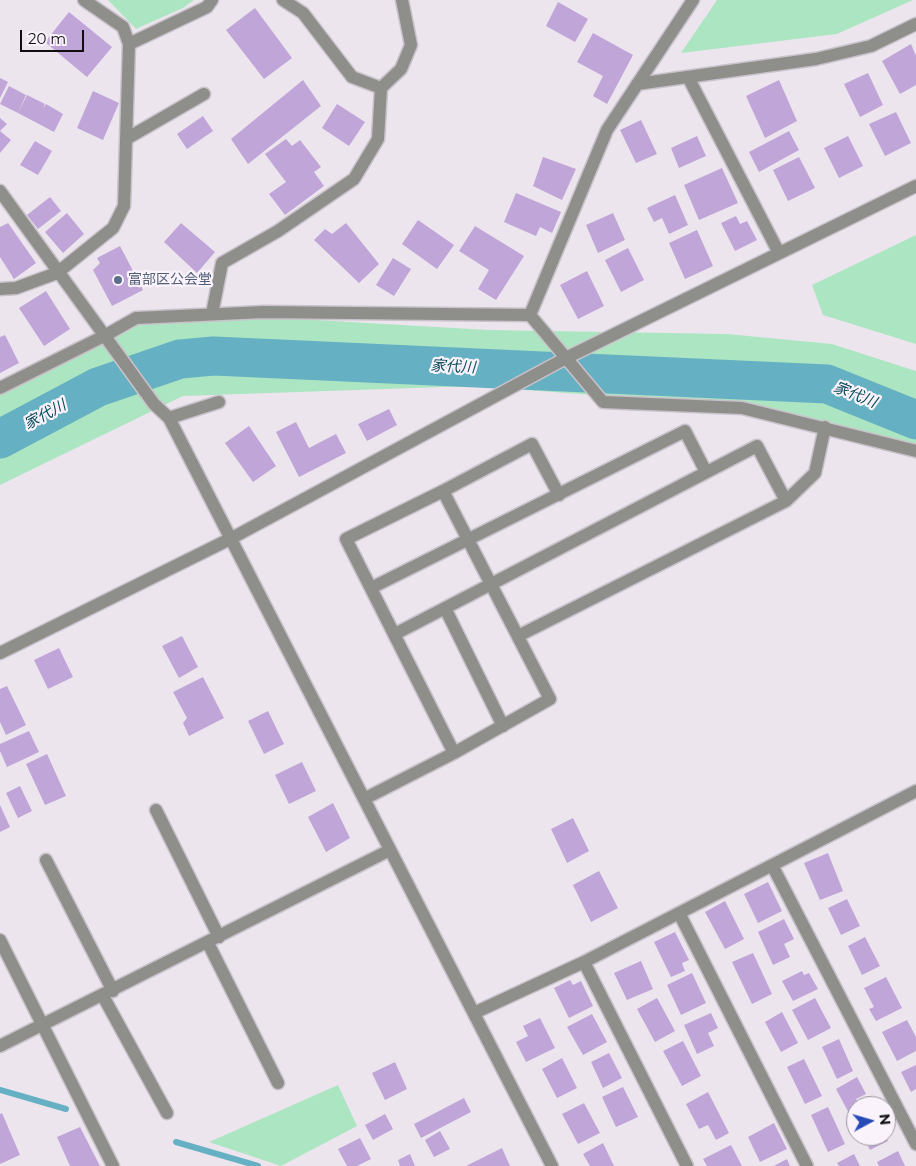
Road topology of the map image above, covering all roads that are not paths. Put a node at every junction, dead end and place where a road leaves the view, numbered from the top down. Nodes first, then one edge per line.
1 (84, 0) edge
2 (212, 0) edge
3 (283, 0) edge
4 (402, 0) edge
5 (693, 0) edge
6 (916, 24) edge
7 (130, 44) junction
8 (688, 77) junction
9 (637, 84) junction
10 (381, 88) junction
11 (204, 94) dead end
12 (126, 138) junction
13 (916, 186) edge
14 (0, 191) edge
15 (779, 253) junction
16 (57, 273) junction
17 (0, 289) edge
18 (212, 314) junction
19 (530, 315) junction
20 (106, 336) junction
21 (568, 357) junction
22 (0, 388) edge
23 (219, 402) dead end
24 (169, 418) junction
25 (825, 427) junction
26 (916, 450) edge
27 (706, 472) junction
28 (443, 491) junction
29 (559, 495) junction
30 (786, 501) junction
31 (230, 539) junction
32 (468, 541) junction
33 (490, 584) junction
34 (371, 588) junction
35 (445, 608) junction
36 (395, 634) junction
37 (518, 636) junction
38 (0, 653) edge
39 (503, 726) junction
40 (454, 753) junction
41 (916, 791) edge
42 (364, 799) junction
43 (156, 810) dead end
44 (390, 850) junction
45 (46, 860) dead end
46 (772, 865) junction
47 (679, 913) junction
48 (0, 940) edge
49 (214, 940) junction
50 (584, 962) junction
51 (108, 993) junction
52 (474, 1013) junction
53 (43, 1025) junction
54 (0, 1046) edge
55 (278, 1082) dead end
56 (166, 1113) dead end
57 (916, 1144) edge
58 (114, 1166) edge
59 (552, 1166) edge
60 (687, 1166) edge
61 (807, 1166) edge

1 - 7 street
2 - 7 street
3 - 10 street
4 - 10 street
5 - 9 street
6 - 8 street
7 - 12 street
8 - 9 street
8 - 15 street
9 - 19 street
10 - 18 street
11 - 12 street
12 - 16 street
13 - 15 street
14 - 16 street
15 - 21 street
16 - 17 street
16 - 20 street
18 - 19 street
18 - 20 street
19 - 21 street
20 - 22 street
20 - 24 street
21 - 25 street
21 - 31 street
23 - 24 street
24 - 31 street
25 - 26 street
25 - 30 street
27 - 29 street
27 - 30 street
27 - 33 street
28 - 29 street
28 - 32 street
28 - 34 street
29 - 32 street
30 - 37 street
31 - 38 street
31 - 42 street
32 - 33 street
32 - 34 street
33 - 35 street
33 - 37 street
34 - 36 street
35 - 36 street
35 - 39 street
36 - 40 street
37 - 39 street
39 - 40 street
40 - 42 street
41 - 46 street
42 - 44 street
43 - 49 street
44 - 49 street
44 - 52 street
45 - 51 street
46 - 47 street
46 - 57 street
47 - 50 street
47 - 61 street
48 - 53 street
49 - 51 street
49 - 55 street
50 - 52 street
50 - 60 street
51 - 53 street
51 - 56 street
52 - 59 street
53 - 54 street
53 - 58 street

